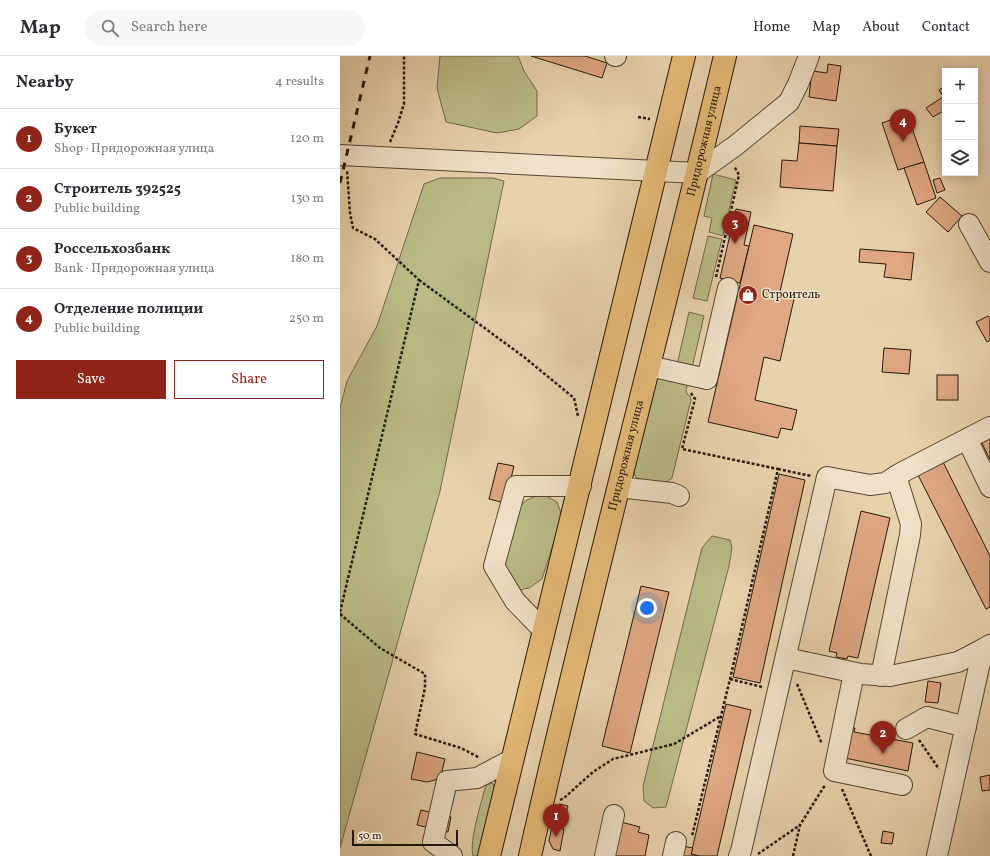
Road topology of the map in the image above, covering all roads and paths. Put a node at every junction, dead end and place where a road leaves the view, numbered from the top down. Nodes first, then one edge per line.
1 (404, 56) edge
2 (684, 56) edge
3 (725, 56) edge
4 (809, 56) edge
5 (343, 156) edge
6 (385, 158) junction
7 (657, 170) junction
8 (697, 173) junction
9 (739, 175) dead end
10 (969, 224) dead end
11 (990, 262) edge
12 (418, 280) junction
13 (721, 286) joint
14 (648, 366) junction
15 (694, 376) junction
16 (579, 418) dead end
17 (990, 427) edge
18 (967, 439) junction
19 (778, 469) junction
20 (896, 476) junction
21 (827, 479) junction
22 (581, 486) junction
23 (618, 486) junction
24 (990, 487) edge
25 (679, 496) dead end
26 (340, 613) edge
27 (544, 631) junction
28 (987, 647) edge
29 (786, 658) junction
30 (854, 673) junction
31 (881, 676) junction
32 (730, 679) junction
33 (778, 691) junction
34 (721, 716) junction
35 (966, 727) junction
36 (908, 728) joint
37 (504, 764) junction
38 (834, 771) junction
39 (902, 785) dead end
40 (952, 788) junction
41 (556, 802) dead end
42 (614, 815) dead end
43 (800, 825) junction
44 (675, 849) edge
45 (452, 856) edge
46 (489, 856) edge
47 (530, 856) edge
48 (605, 856) edge
49 (739, 856) edge
50 (754, 856) edge
51 (793, 856) edge
52 (936, 856) edge

1 - 6 path
2 - 7 main road
3 - 8 main road, Придорожная улица
4 - 8 street
5 - 6 street
5 - 12 path
6 - 7 street
7 - 8 street
7 - 22 main road
8 - 14 main road, Придорожная улица
9 - 13 path
10 - 11 street
12 - 16 path
12 - 26 path
13 - 15 street
14 - 15 street
14 - 23 main road, Придорожная улица
15 - 19 path
17 - 18 street
18 - 20 street
18 - 24 street
19 - 21 path
19 - 32 path
20 - 21 street
20 - 31 street
21 - 29 street
22 - 27 main road
22 - 27 street
23 - 25 street
23 - 47 main road, Придорожная улица
26 - 37 path
27 - 37 main road
28 - 31 street
28 - 35 street
29 - 30 street
29 - 33 street
30 - 31 street
30 - 38 street
32 - 33 path
32 - 34 path
33 - 49 street
34 - 41 path
34 - 44 path
35 - 36 street
35 - 40 street
36 - 40 path
37 - 45 street
37 - 46 main road
38 - 39 street
38 - 43 path
40 - 52 street
42 - 48 street
43 - 50 path
43 - 51 path

